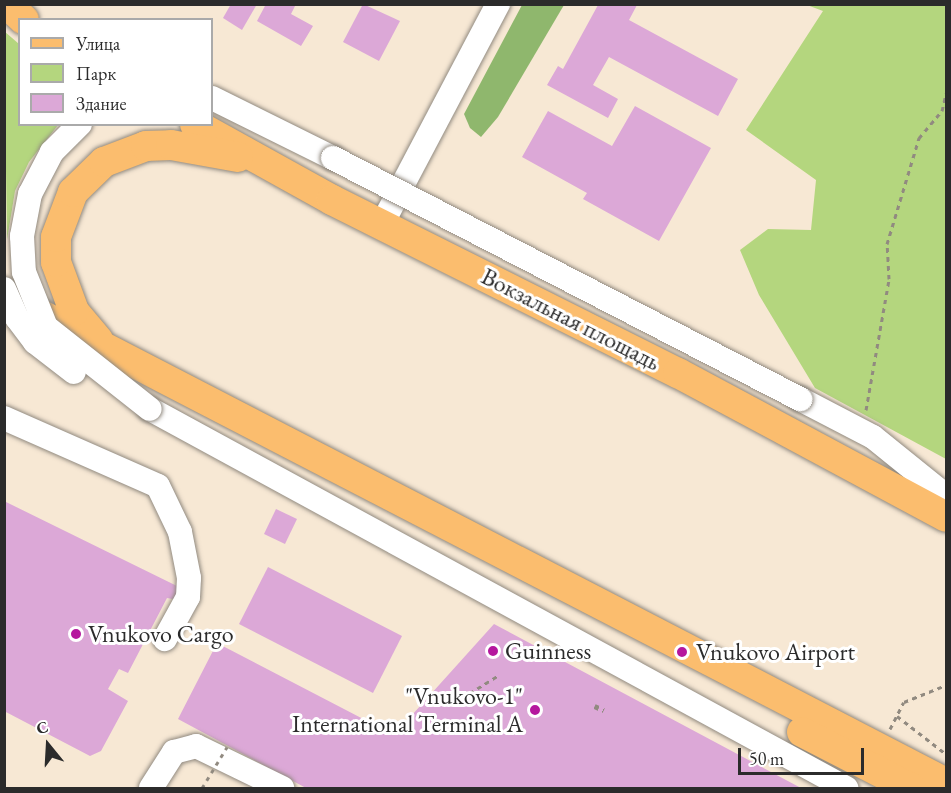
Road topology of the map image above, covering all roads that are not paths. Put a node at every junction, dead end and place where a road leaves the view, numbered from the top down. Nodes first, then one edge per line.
1 (7, 4) edge
2 (498, 4) edge
3 (22, 18) edge
4 (213, 99) edge
5 (78, 126) edge
6 (199, 126) edge
7 (261, 160) junction
8 (382, 224) junction
9 (4, 290) edge
10 (140, 368) junction
11 (150, 409) junction
12 (4, 418) edge
13 (946, 496) edge
14 (946, 517) edge
15 (165, 639) dead end
16 (927, 776) edge
17 (151, 789) edge
18 (282, 789) edge
19 (846, 789) edge

1 - 3 main road
2 - 8 street
4 - 13 street, bridge
5 - 11 street, bridge
6 - 7 main road, Вокзальная площадь
7 - 8 main road, Вокзальная площадь
7 - 10 main road
8 - 14 main road, Вокзальная площадь
9 - 10 main road
9 - 11 street, bridge
10 - 16 main road
11 - 19 street
12 - 15 street
17 - 18 street

